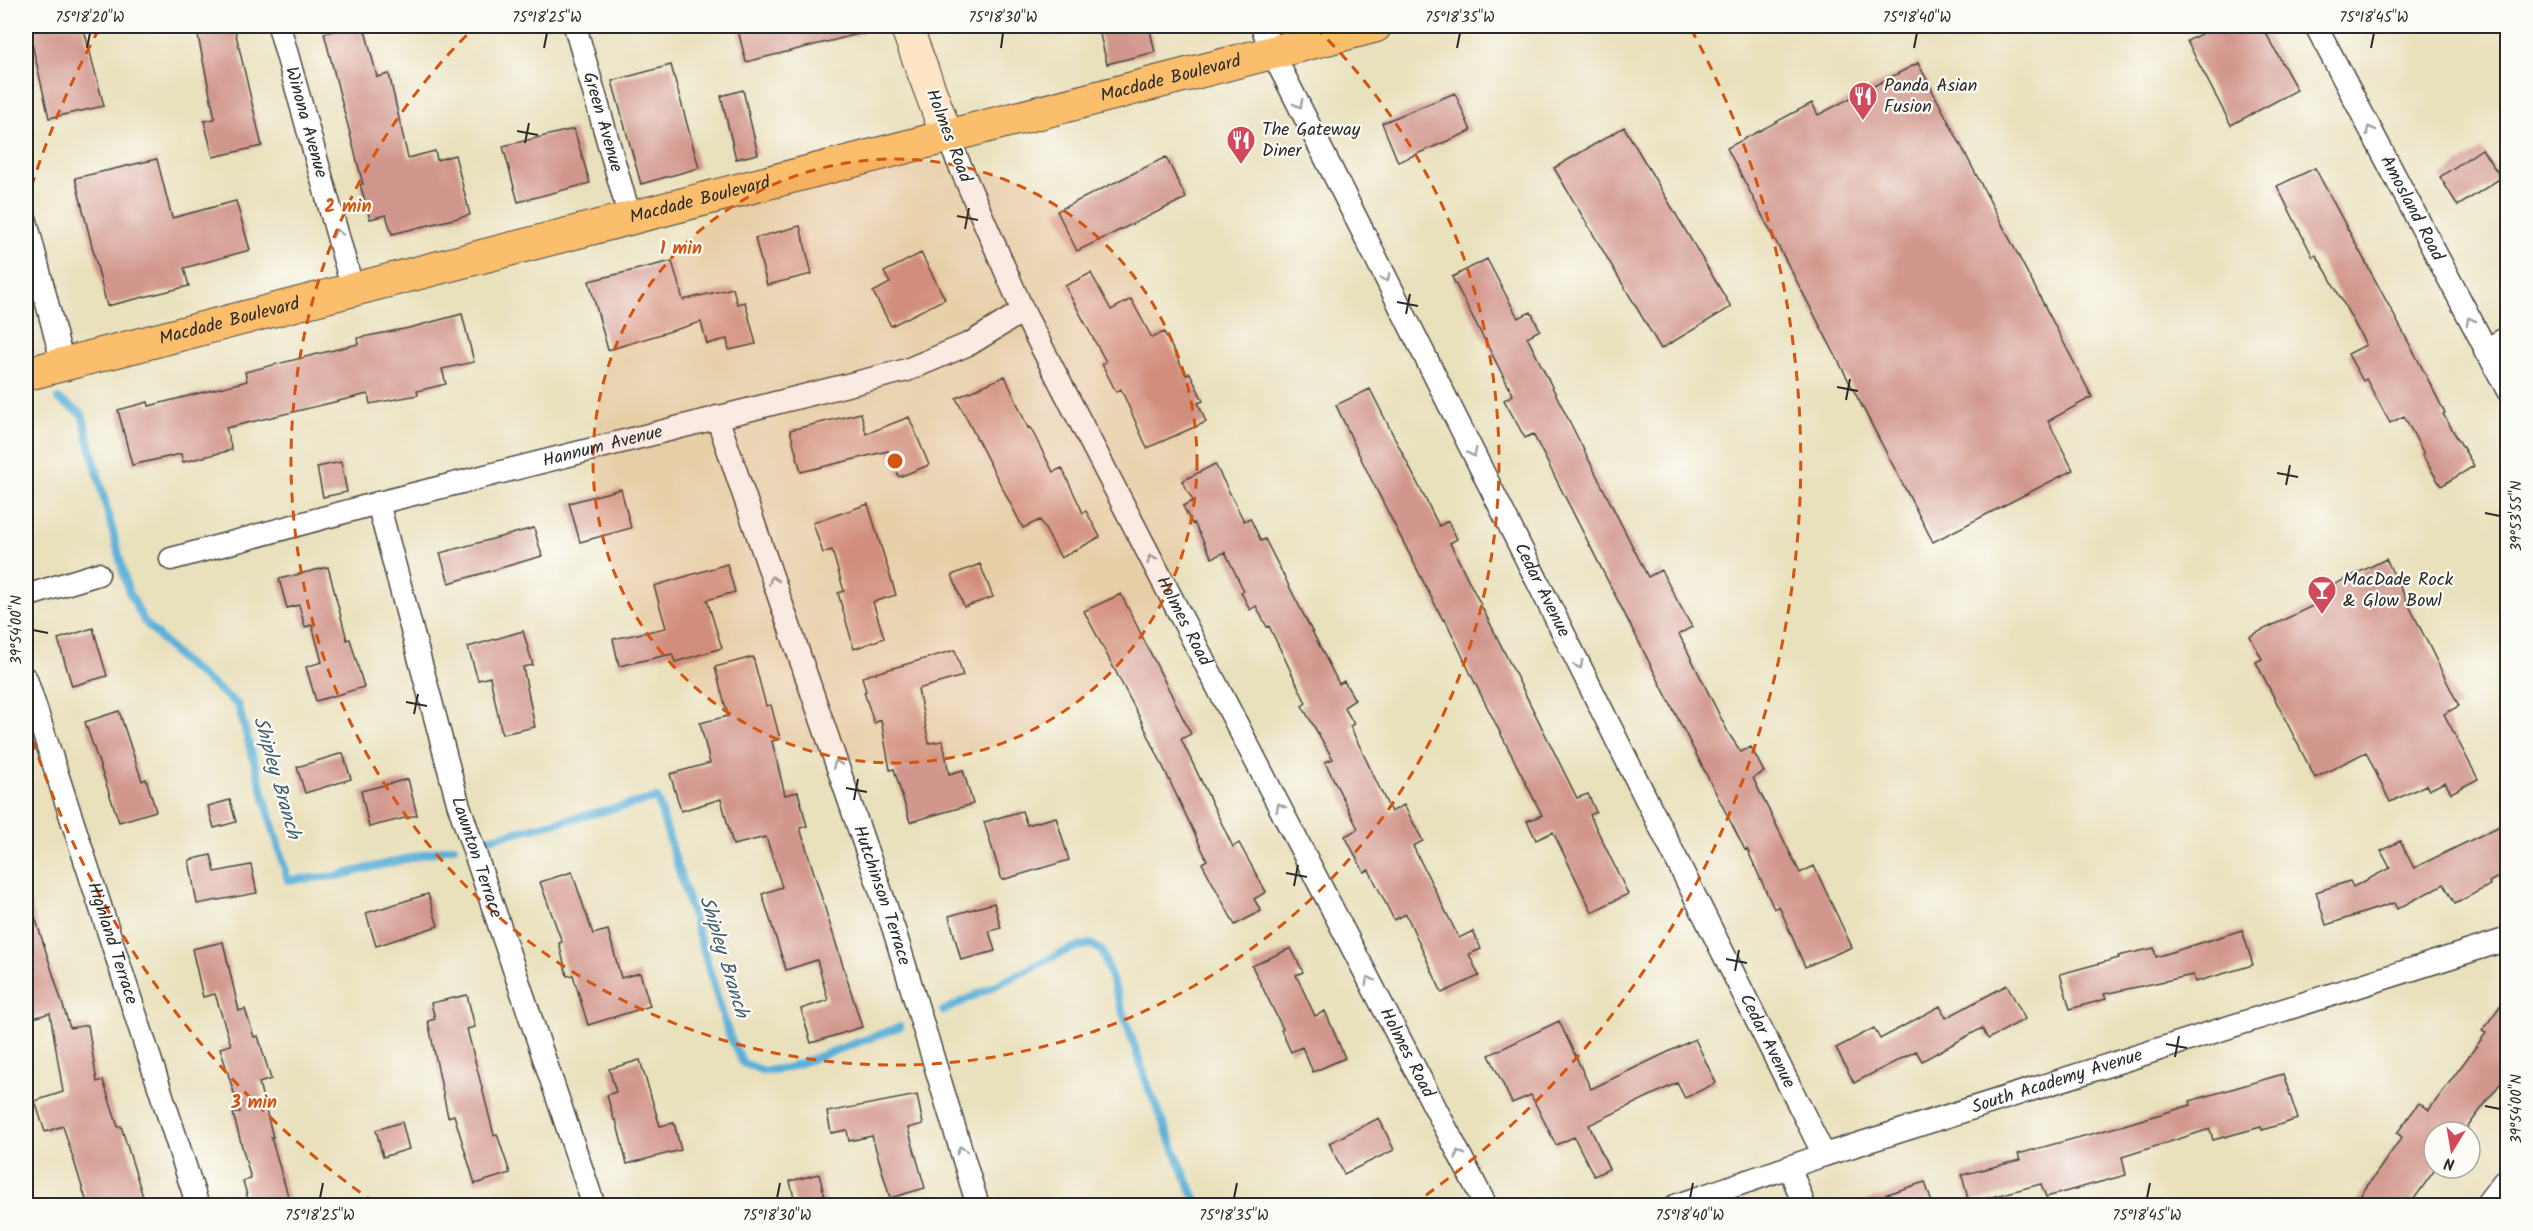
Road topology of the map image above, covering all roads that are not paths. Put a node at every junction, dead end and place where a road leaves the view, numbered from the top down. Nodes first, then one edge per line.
1 (279, 26) edge
2 (575, 26) edge
3 (906, 26) edge
4 (1376, 26) edge
5 (2316, 26) edge
6 (1267, 39) edge
7 (947, 136) junction
8 (630, 218) junction
9 (26, 221) edge
10 (353, 290) junction
11 (1023, 311) junction
12 (2508, 337) edge
13 (2485, 351) junction
14 (63, 365) junction
15 (26, 374) edge
16 (2508, 391) edge
17 (717, 417) junction
18 (378, 503) junction
19 (171, 559) dead end
20 (98, 574) dead end
21 (26, 596) edge
22 (26, 679) edge
23 (2508, 939) edge
24 (1824, 1155) junction
25 (1790, 1168) junction
26 (2508, 1176) edge
27 (198, 1206) edge
28 (594, 1206) edge
29 (978, 1206) edge
30 (1486, 1206) edge
31 (1675, 1206) edge
32 (1804, 1206) edge
33 (2485, 1206) edge

10 -> 1 street, Winona Avenue
2 - 8 street, Green Avenue
3 - 7 street, Holmes Road
4 - 6 main road, Macdade Boulevard
13 -> 5 street, Amosland Road
6 - 7 main road, Macdade Boulevard
6 -> 24 street, Cedar Avenue
7 - 8 main road, Macdade Boulevard
7 - 11 street, Holmes Road
8 - 10 main road, Macdade Boulevard
9 - 14 street
10 - 14 main road, Macdade Boulevard
11 - 17 street, Hannum Avenue
30 -> 11 street, Holmes Road
12 - 13 street
13 - 16 street, Amosland Road
14 - 15 main road, Macdade Boulevard
17 - 18 street, Hannum Avenue
29 -> 17 street, Hutchinson Terrace
18 - 19 street, Hannum Avenue
18 - 28 street, Lawnton Terrace
20 - 21 street
22 - 27 street, Highland Terrace
23 - 24 street, South Academy Avenue
24 - 25 street, South Academy Avenue
25 - 31 street, South Academy Avenue
25 - 32 street
26 - 33 street

